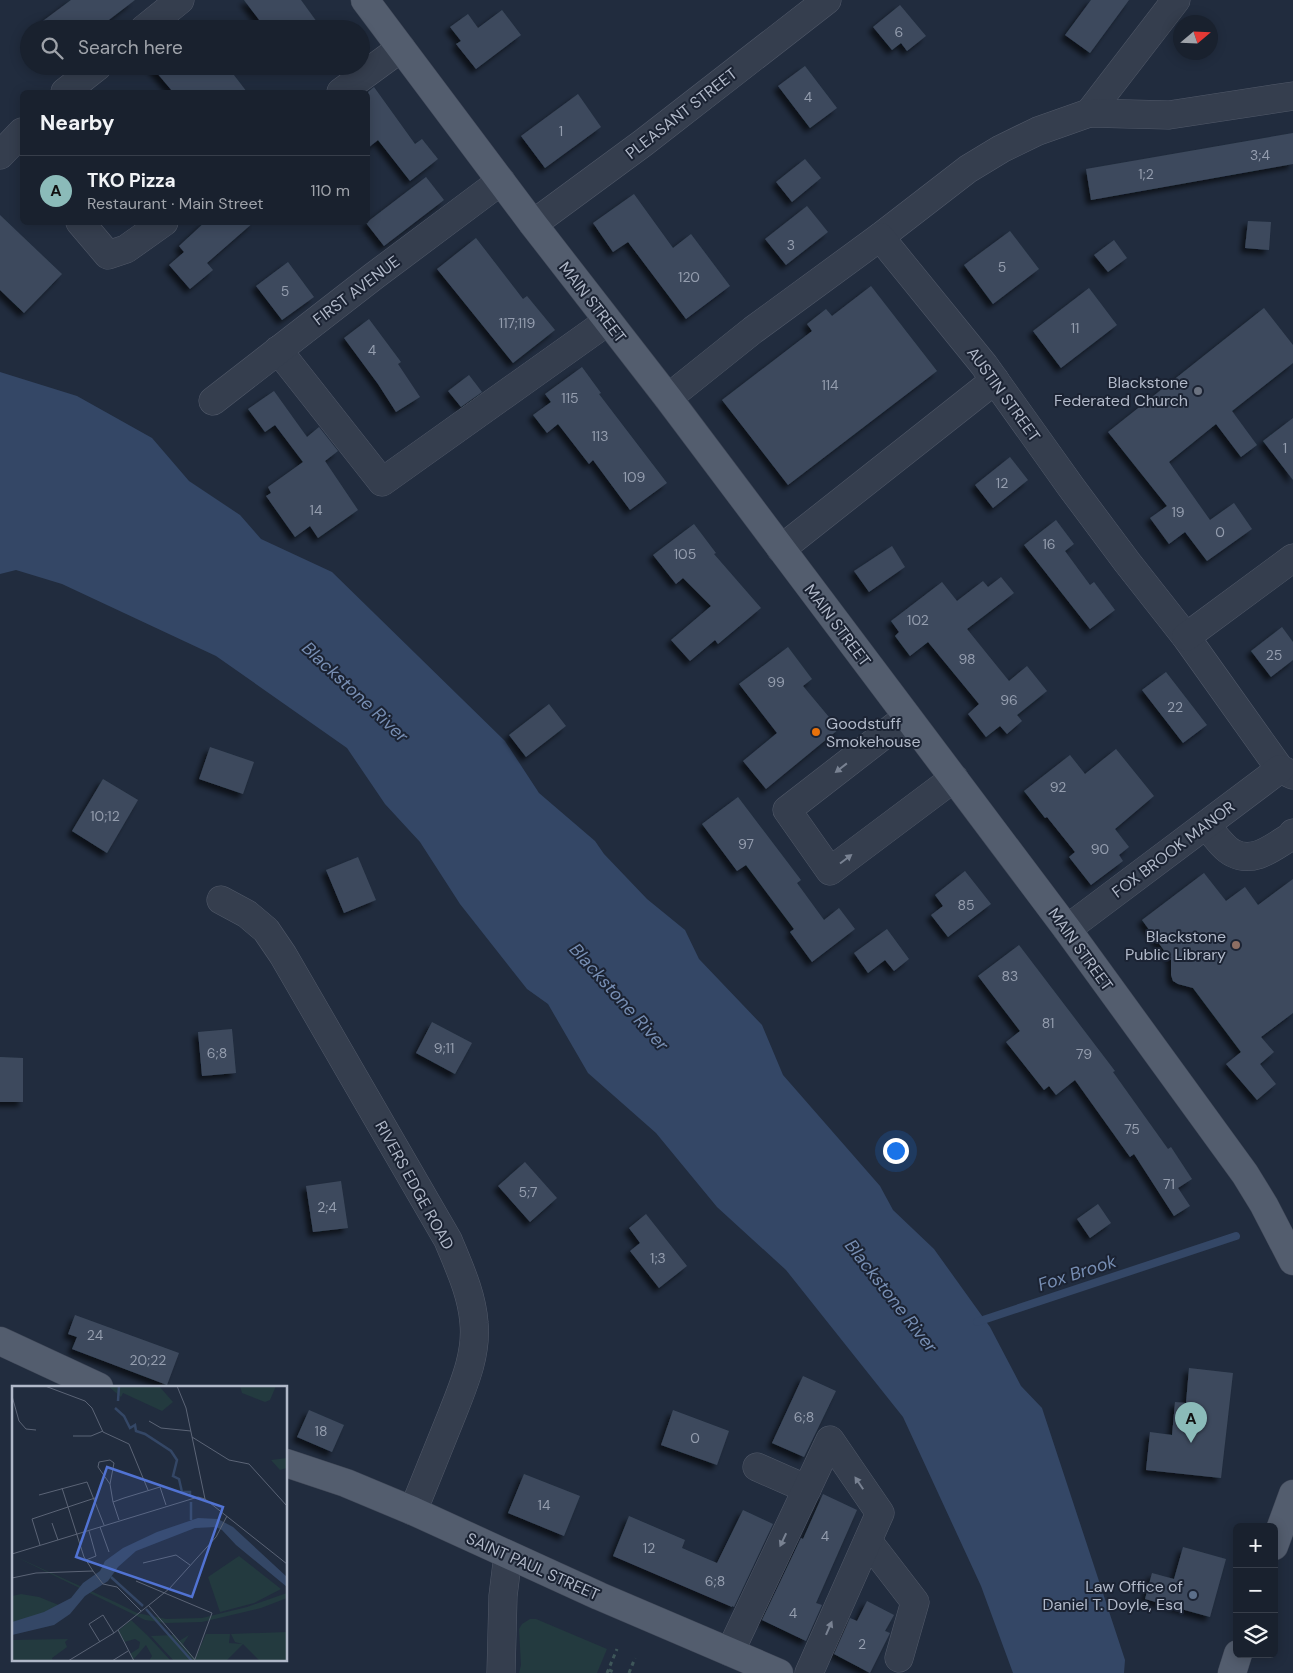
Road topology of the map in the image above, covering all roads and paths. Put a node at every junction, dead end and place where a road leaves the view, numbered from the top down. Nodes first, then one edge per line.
1 (180, 0) edge
2 (365, 0) edge
3 (827, 0) edge
4 (1176, 0) edge
5 (155, 20) edge
6 (401, 48) junction
7 (370, 71) edge
8 (87, 75) edge
9 (364, 75) edge
10 (68, 90) edge
11 (344, 90) edge
12 (1293, 96) edge
13 (1089, 113) junction
14 (501, 182) junction
15 (533, 224) junction
16 (83, 225) edge
17 (160, 225) edge
18 (880, 238) junction
19 (608, 320) junction
20 (278, 350) junction
21 (994, 380) junction
22 (668, 398) junction
23 (213, 400) dead end
24 (781, 549) junction
25 (1293, 558) edge
26 (1186, 637) junction
27 (908, 717) junction
28 (1286, 772) edge
29 (954, 778) junction
30 (1206, 825) junction
31 (1293, 833) edge
32 (221, 900) dead end
33 (1067, 929) junction
34 (1293, 1261) edge
35 (0, 1341) edge
36 (98, 1386) edge
37 (288, 1463) edge
38 (757, 1467) dead end
39 (808, 1489) junction
40 (1293, 1494) edge
41 (413, 1511) junction
42 (1278, 1535) edge
43 (868, 1541) junction
44 (508, 1555) junction
45 (617, 1649) dead end
46 (730, 1652) junction
47 (635, 1658) dead end
48 (898, 1658) dead end
49 (1237, 1658) edge
50 (608, 1671) edge
51 (501, 1673) edge
52 (616, 1673) edge
53 (629, 1673) edge
54 (780, 1673) edge
55 (809, 1673) edge
56 (1232, 1673) edge

1 - 5 street
2 - 6 main road, MAIN STREET
3 - 15 street, PLEASANT STREET
4 - 13 street
6 - 7 street
6 - 14 main road, MAIN STREET
8 - 10 street
9 - 11 street
12 - 13 street
13 - 18 street
14 - 15 main road, MAIN STREET
14 - 20 street, FIRST AVENUE
15 - 19 main road, MAIN STREET
16 - 17 street
18 - 21 street, AUSTIN STREET
18 - 22 street
19 - 20 street
19 - 22 main road, MAIN STREET
20 - 23 street, FIRST AVENUE
21 - 24 street
21 - 26 street, AUSTIN STREET
22 - 24 main road, MAIN STREET
24 - 27 main road, MAIN STREET
25 - 26 street
26 - 28 street, AUSTIN STREET
27 - 29 main road, MAIN STREET
27 -> 29 street
28 - 30 street, FOX BROOK MANOR
29 - 33 main road, MAIN STREET
30 - 31 street
30 - 33 street, FOX BROOK MANOR
32 - 41 street, RIVERS EDGE ROAD
33 - 34 main road, MAIN STREET
35 - 36 main road
37 - 41 main road, SAINT PAUL STREET
38 - 39 street
43 -> 39 street
39 -> 46 street
40 - 42 main road
41 - 44 main road, SAINT PAUL STREET
43 - 48 street
55 -> 43 street
44 - 46 main road, SAINT PAUL STREET
44 - 51 street
45 - 50 path
46 - 54 main road, SAINT PAUL STREET
47 - 53 path
49 - 56 main road
50 - 52 path

